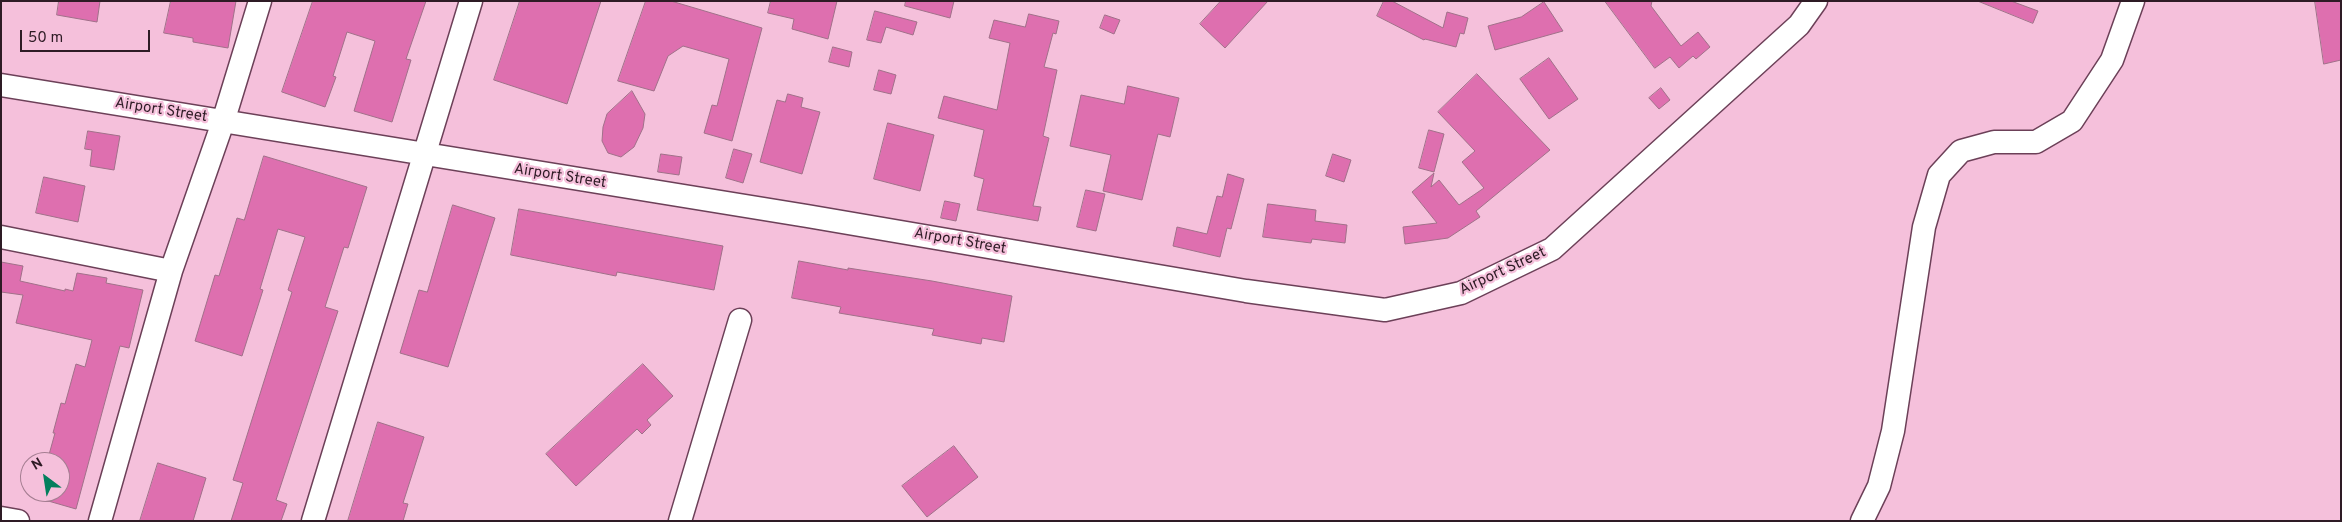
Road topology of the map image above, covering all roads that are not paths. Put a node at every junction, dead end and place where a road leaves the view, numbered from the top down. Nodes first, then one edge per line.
1 (260, 1) edge
2 (471, 1) edge
3 (1816, 1) edge
4 (2133, 1) edge
5 (1, 85) edge
6 (223, 122) junction
7 (423, 155) junction
8 (1, 237) edge
9 (171, 271) junction
10 (740, 320) dead end
11 (1, 518) edge
12 (18, 521) edge
13 (100, 521) edge
14 (313, 521) edge
15 (680, 521) edge
16 (1862, 521) edge

1 - 6 street
2 - 7 street
3 - 7 street, Airport Street
4 - 16 street
5 - 6 street, Airport Street
6 - 7 street, Airport Street
6 - 9 street
7 - 14 street
8 - 9 street
9 - 13 street
10 - 15 street
11 - 12 street

